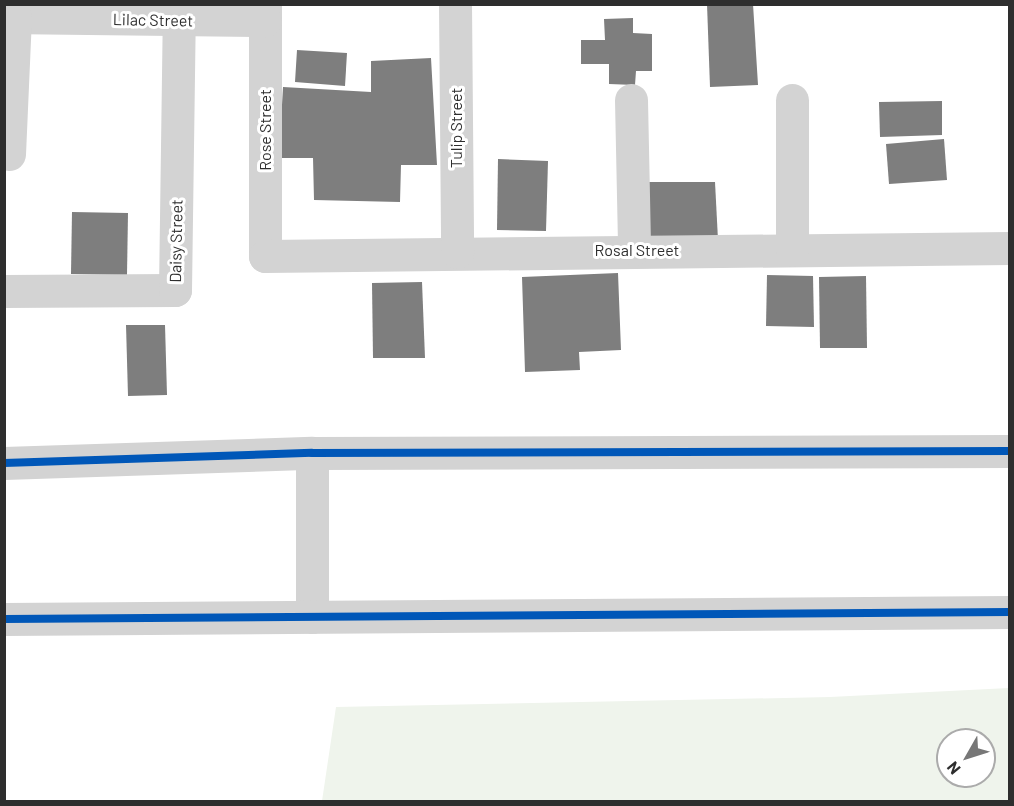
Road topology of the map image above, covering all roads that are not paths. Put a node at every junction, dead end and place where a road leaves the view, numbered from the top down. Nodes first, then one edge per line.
1 (455, 4) edge
2 (265, 12) edge
3 (10, 17) edge
4 (179, 21) junction
5 (631, 100) dead end
6 (792, 100) dead end
7 (9, 154) dead end
8 (1010, 248) edge
9 (634, 249) junction
10 (792, 250) junction
11 (457, 252) junction
12 (265, 256) joint
13 (4, 291) edge
14 (1010, 451) edge
15 (312, 453) junction
16 (4, 463) edge
17 (1010, 612) edge
18 (312, 617) junction
19 (4, 619) edge

1 - 11 street, Tulip Street
2 - 4 street, Lilac Street
2 - 12 street, Rose Street
3 - 4 street, Lilac Street
3 - 7 street
4 - 13 street, Daisy Street
5 - 9 street
6 - 10 street
8 - 10 street, Rosal Street
9 - 10 street, Rosal Street
9 - 11 street, Rosal Street
11 - 12 street, Rosal Street
14 - 15 street
15 - 16 street
15 - 18 street
17 - 18 street
18 - 19 street

